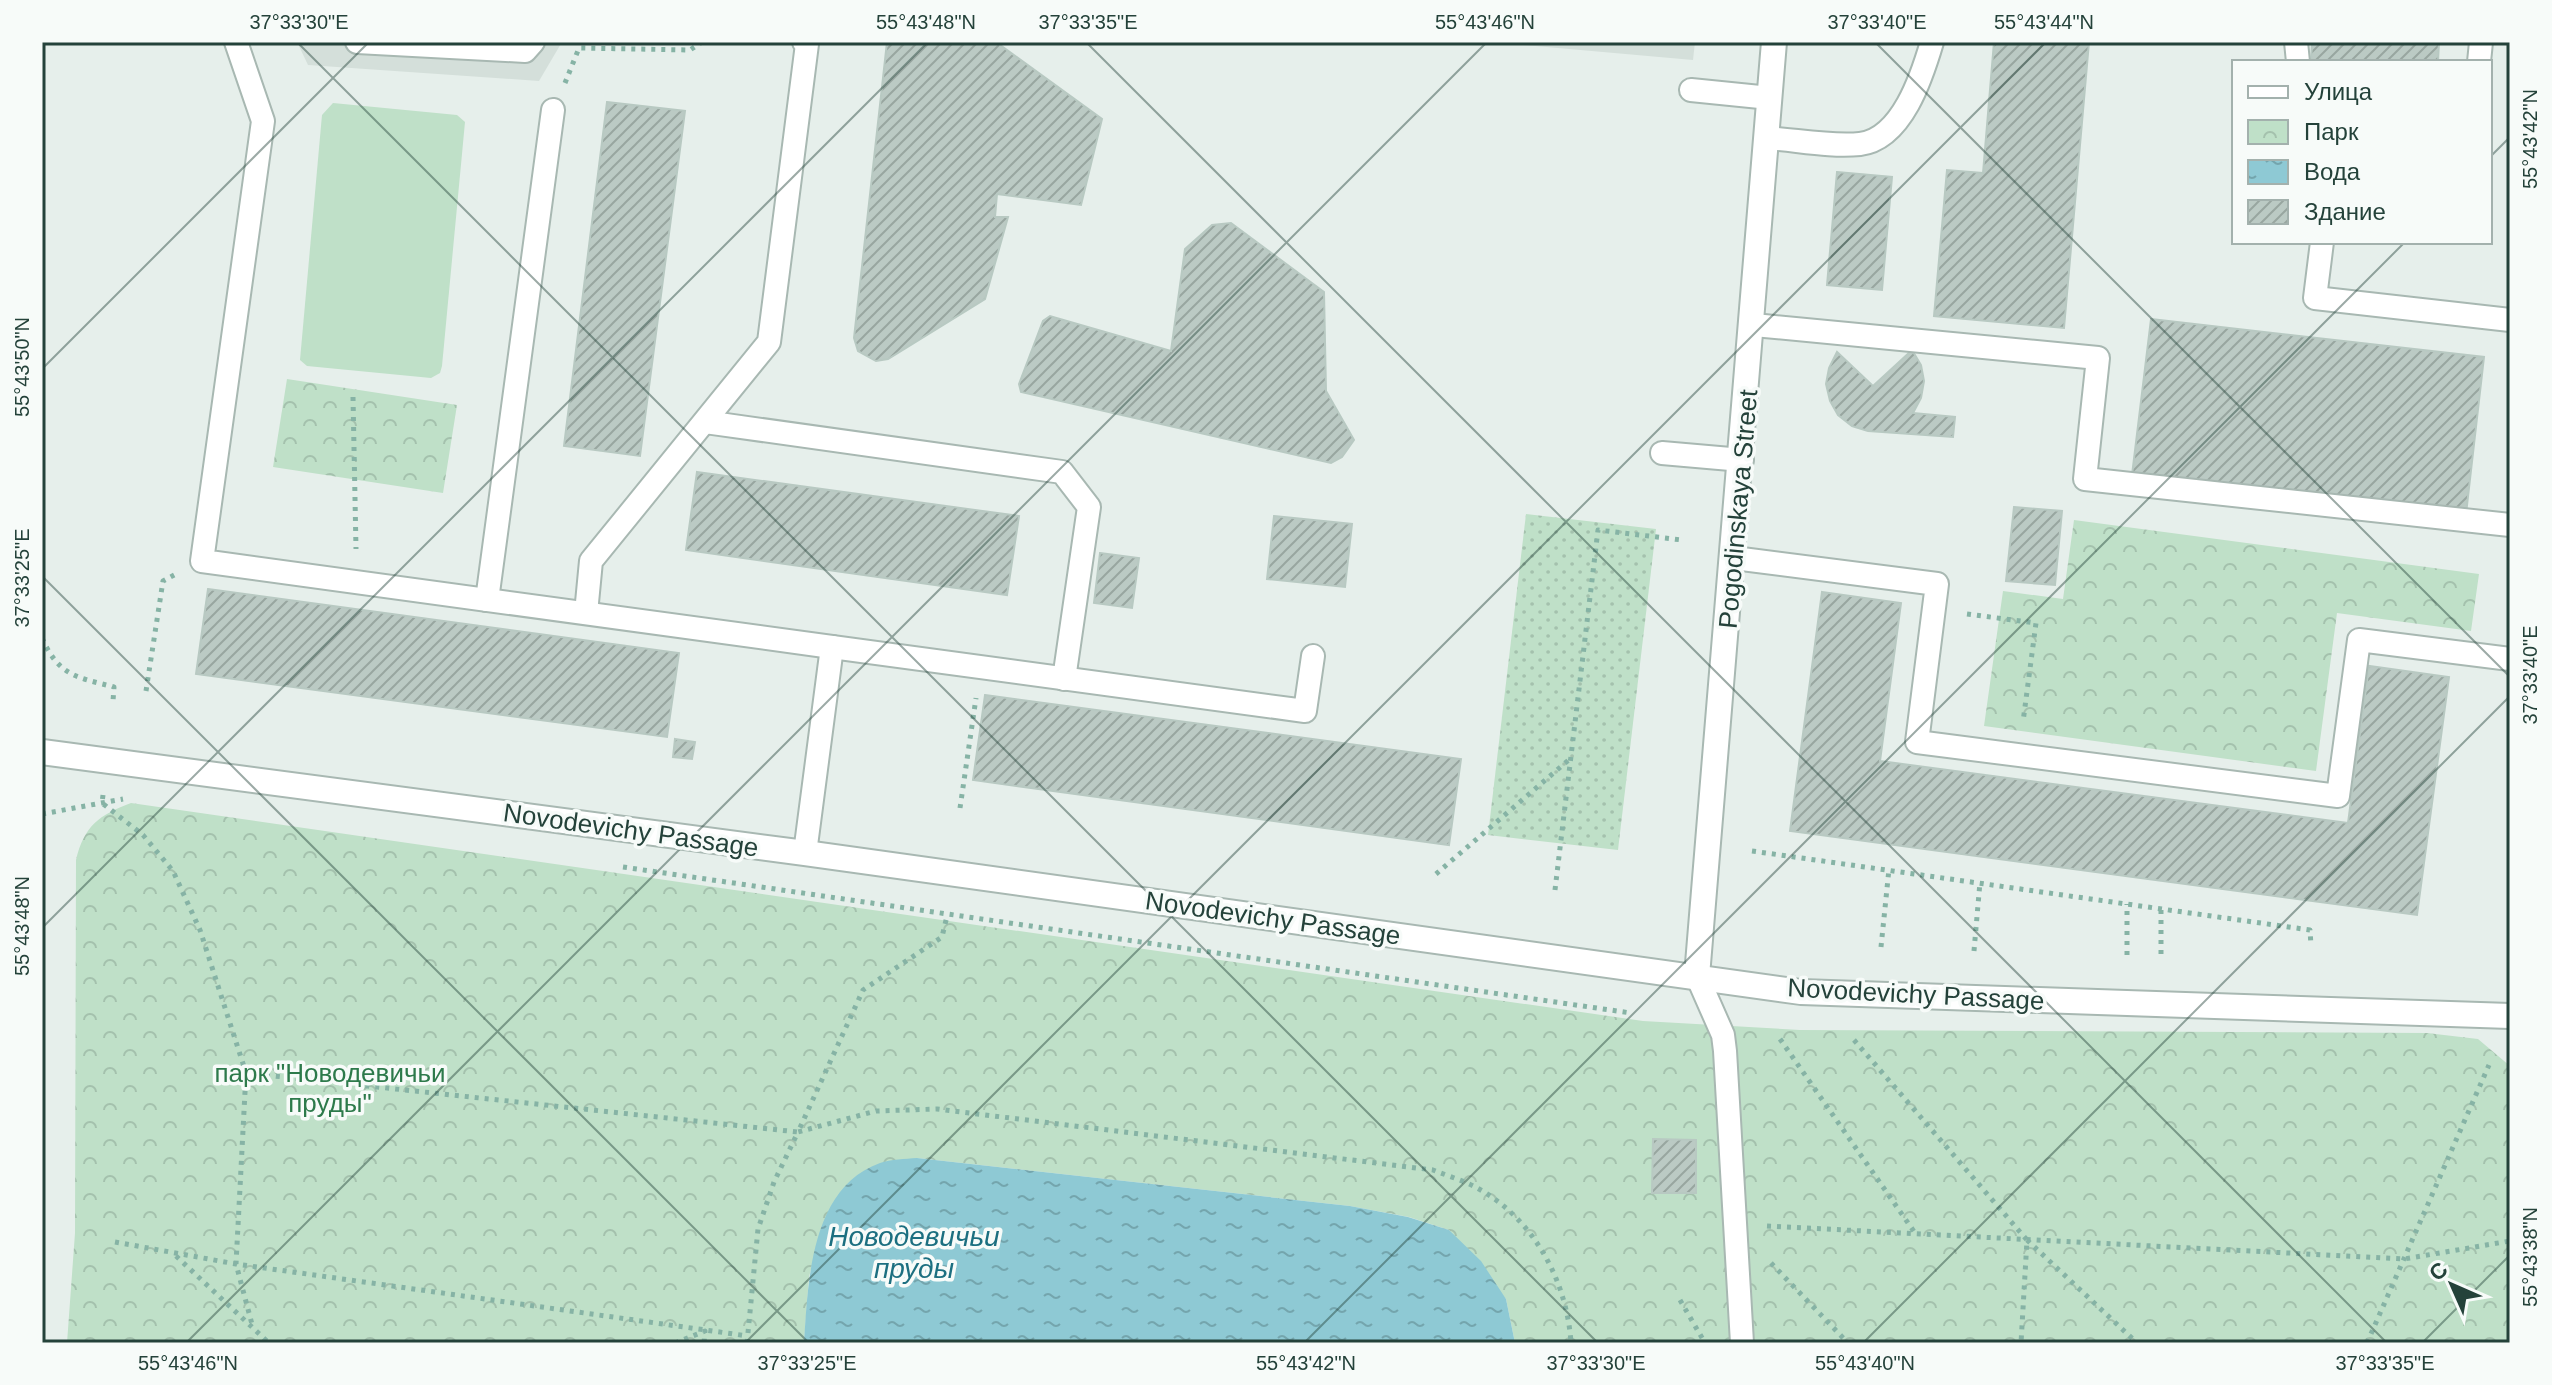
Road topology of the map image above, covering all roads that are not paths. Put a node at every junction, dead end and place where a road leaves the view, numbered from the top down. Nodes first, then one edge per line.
1 (236, 42) edge
2 (357, 42) edge
3 (533, 42) edge
4 (804, 42) edge
5 (1774, 42) edge
6 (1932, 42) edge
7 (1691, 90) dead end
8 (1770, 98) junction
9 (553, 110) road end
10 (1767, 138) junction
11 (2322, 244) edge
12 (2510, 320) edge
13 (1754, 325) junction
14 (705, 422) junction
15 (1662, 453) dead end
16 (1742, 460) junction
17 (2510, 525) edge
18 (1734, 558) junction
19 (487, 600) junction
20 (586, 613) junction
21 (832, 647) junction
22 (1313, 656) dead end
23 (2510, 659) edge
24 (1064, 679) junction
25 (42, 752) edge
26 (805, 853) junction
27 (1697, 976) junction
28 (2510, 1016) edge
29 (1742, 1343) edge

1 - 19 lane
2 - 3 lane
4 - 14 lane
5 - 8 street, Pogodinskaya Street
6 - 10 lane
7 - 8 lane
8 - 10 street, Pogodinskaya Street
9 - 19 lane
10 - 13 street, Pogodinskaya Street
11 - 12 lane
13 - 16 street, Pogodinskaya Street
13 - 17 lane
14 - 20 lane
14 - 24 lane
15 - 16 lane
16 - 18 street, Pogodinskaya Street
18 - 23 lane
18 - 27 street, Pogodinskaya Street
19 - 20 lane
20 - 21 lane
21 - 24 lane
21 - 26 lane
22 - 24 lane
25 - 26 street, Novodevichy Passage
26 - 27 street, Novodevichy Passage
27 - 28 street, Novodevichy Passage
27 - 29 lane

